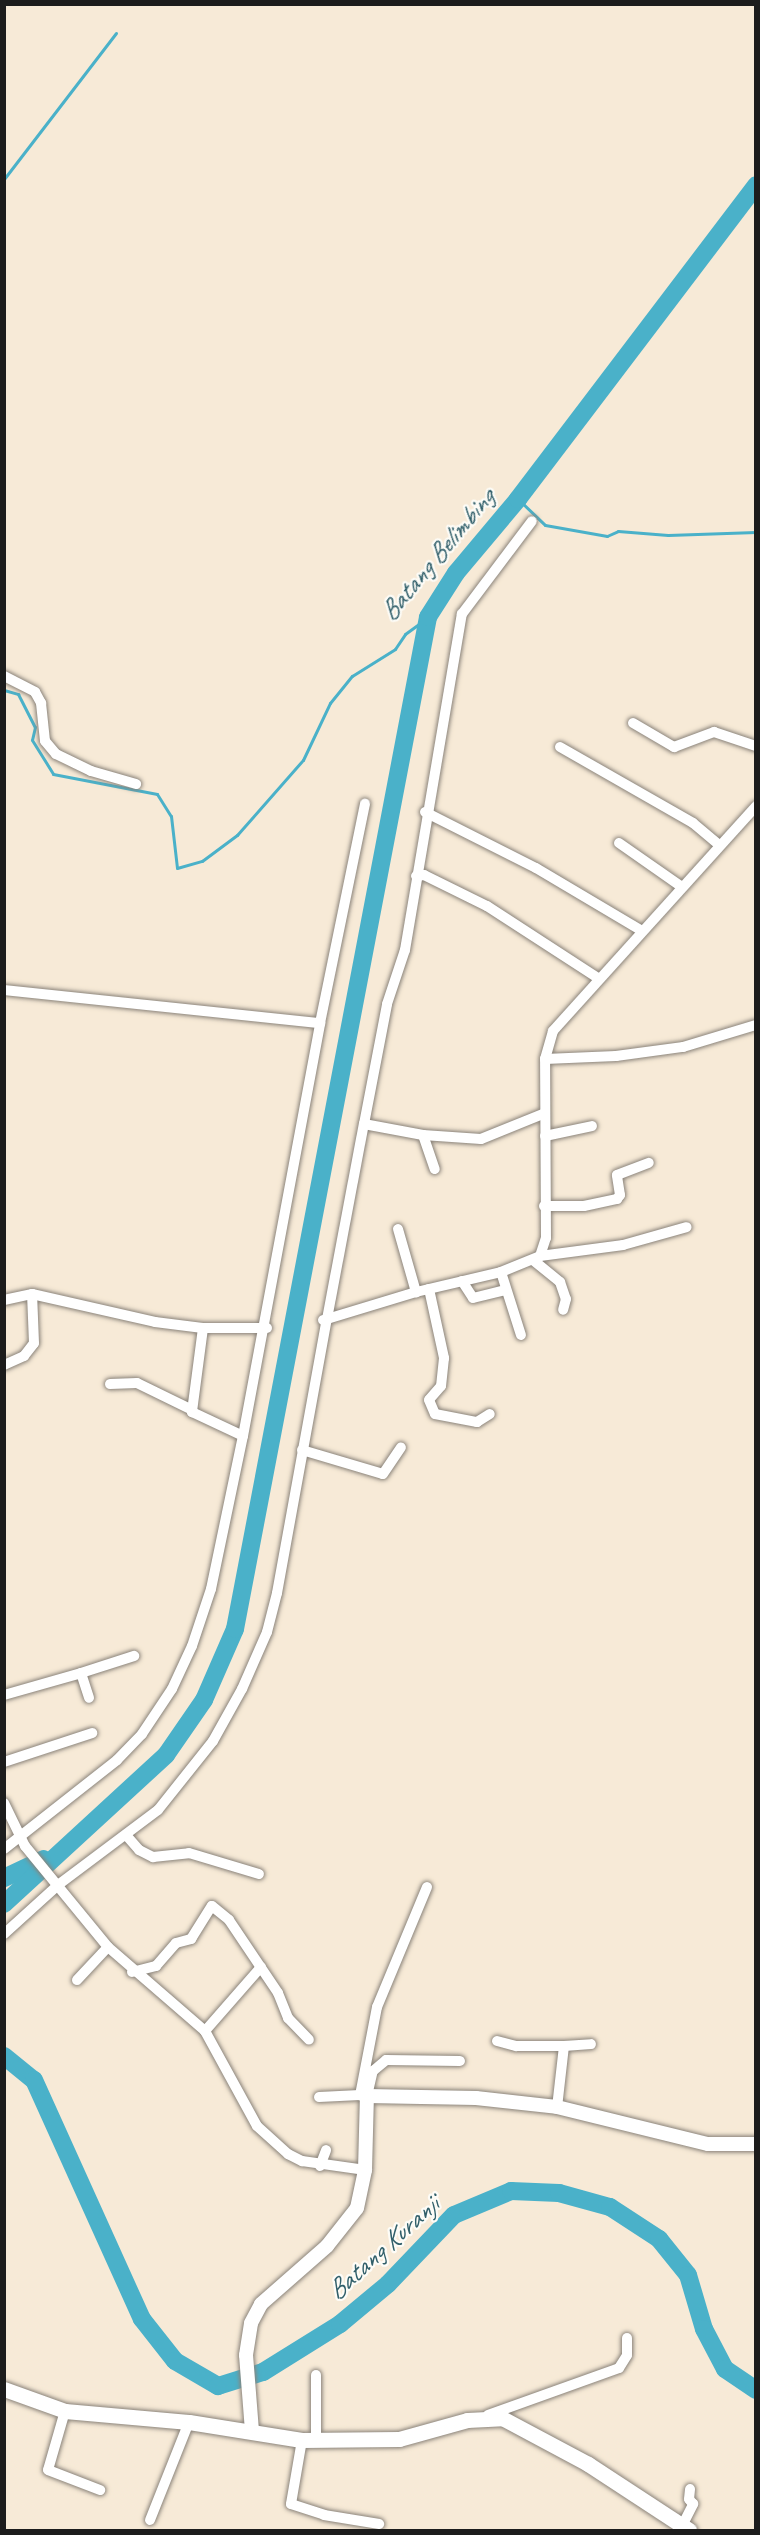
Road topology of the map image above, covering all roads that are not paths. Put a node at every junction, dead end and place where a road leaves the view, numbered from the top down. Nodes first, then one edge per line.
1 (532, 521) dead end
2 (4, 676) edge
3 (633, 723) dead end
4 (756, 746) edge
5 (560, 747) dead end
6 (136, 784) dead end
7 (365, 804) dead end
8 (756, 806) edge
9 (425, 812) junction
10 (619, 843) dead end
11 (720, 846) junction
12 (416, 876) junction
13 (682, 887) junction
14 (642, 931) junction
15 (598, 978) junction
16 (4, 990) edge
17 (320, 1023) junction
18 (756, 1025) edge
19 (545, 1059) junction
20 (544, 1113) junction
21 (364, 1125) junction
22 (592, 1126) dead end
23 (423, 1135) junction
24 (545, 1136) junction
25 (649, 1163) dead end
26 (435, 1169) dead end
27 (544, 1206) junction
28 (687, 1227) dead end
29 (398, 1229) dead end
30 (537, 1258) junction
31 (501, 1272) junction
32 (462, 1281) junction
33 (429, 1289) junction
34 (506, 1290) junction
35 (416, 1292) junction
36 (32, 1294) junction
37 (4, 1300) edge
38 (563, 1310) dead end
39 (325, 1319) junction
40 (203, 1328) junction
41 (265, 1328) junction
42 (521, 1335) dead end
43 (4, 1365) edge
44 (110, 1384) dead end
45 (192, 1410) junction
46 (490, 1414) dead end
47 (243, 1436) junction
48 (401, 1447) dead end
49 (302, 1450) junction
50 (134, 1656) dead end
51 (81, 1673) junction
52 (4, 1695) edge
53 (89, 1698) dead end
54 (92, 1733) dead end
55 (4, 1762) edge
56 (4, 1803) edge
57 (126, 1835) junction
58 (18, 1836) junction
59 (4, 1849) edge
60 (259, 1874) dead end
61 (56, 1882) junction
62 (427, 1887) dead end
63 (4, 1934) edge
64 (108, 1947) junction
65 (261, 1967) junction
66 (132, 1972) junction
67 (77, 1980) dead end
68 (205, 2031) junction
69 (309, 2040) dead end
70 (497, 2041) dead end
71 (591, 2044) dead end
72 (564, 2046) junction
73 (460, 2061) dead end
74 (363, 2096) junction
75 (319, 2097) dead end
76 (557, 2107) junction
77 (756, 2144) edge
78 (326, 2150) dead end
79 (320, 2166) junction
80 (365, 2170) junction
81 (627, 2338) dead end
82 (316, 2376) dead end
83 (4, 2389) edge
84 (65, 2411) junction
85 (485, 2417) junction
86 (189, 2422) junction
87 (252, 2431) junction
88 (309, 2440) junction
89 (690, 2489) dead end
90 (100, 2490) dead end
91 (150, 2520) dead end
92 (379, 2524) dead end
93 (685, 2528) edge

1 - 9 street
2 - 6 street
3 - 4 street
5 - 11 street
7 - 17 street
8 - 11 street
9 - 12 street
9 - 14 street
10 - 13 street
11 - 13 street
12 - 15 street
12 - 21 street
13 - 14 street
14 - 15 street
15 - 19 street
16 - 17 street
17 - 41 street
18 - 19 street
19 - 20 street
20 - 23 street
20 - 24 street
21 - 23 street
21 - 39 street
22 - 24 street
23 - 26 street
24 - 27 street
25 - 27 street
27 - 30 street
28 - 30 street
29 - 35 street
30 - 31 street
30 - 38 street
31 - 32 street
31 - 34 street
32 - 33 street
32 - 34 street
33 - 35 street
33 - 46 street
34 - 42 street
35 - 39 street
36 - 37 street
36 - 40 street
36 - 43 street
39 - 49 street
40 - 41 street
40 - 45 street
41 - 47 street
44 - 45 street
45 - 47 street
47 - 58 street
48 - 49 street
49 - 57 street
50 - 51 street
51 - 52 street
51 - 53 street
54 - 55 street
56 - 58 street
57 - 60 street
57 - 61 street
58 - 59 street
58 - 61 street
61 - 63 street
61 - 64 street
62 - 74 street
64 - 66 street
64 - 67 street
65 - 66 street
65 - 68 street
65 - 69 street
66 - 68 street
68 - 79 street
70 - 72 street
71 - 72 street
72 - 76 street
73 - 74 street
74 - 75 street
74 - 76 street
74 - 80 street
76 - 77 street
78 - 79 street
79 - 80 street
80 - 87 street
81 - 85 street
82 - 88 street
83 - 84 main road
84 - 86 main road
84 - 90 street
85 - 88 main road
85 - 93 main road
86 - 87 main road
86 - 91 street
87 - 88 main road
88 - 92 street
89 - 93 street

